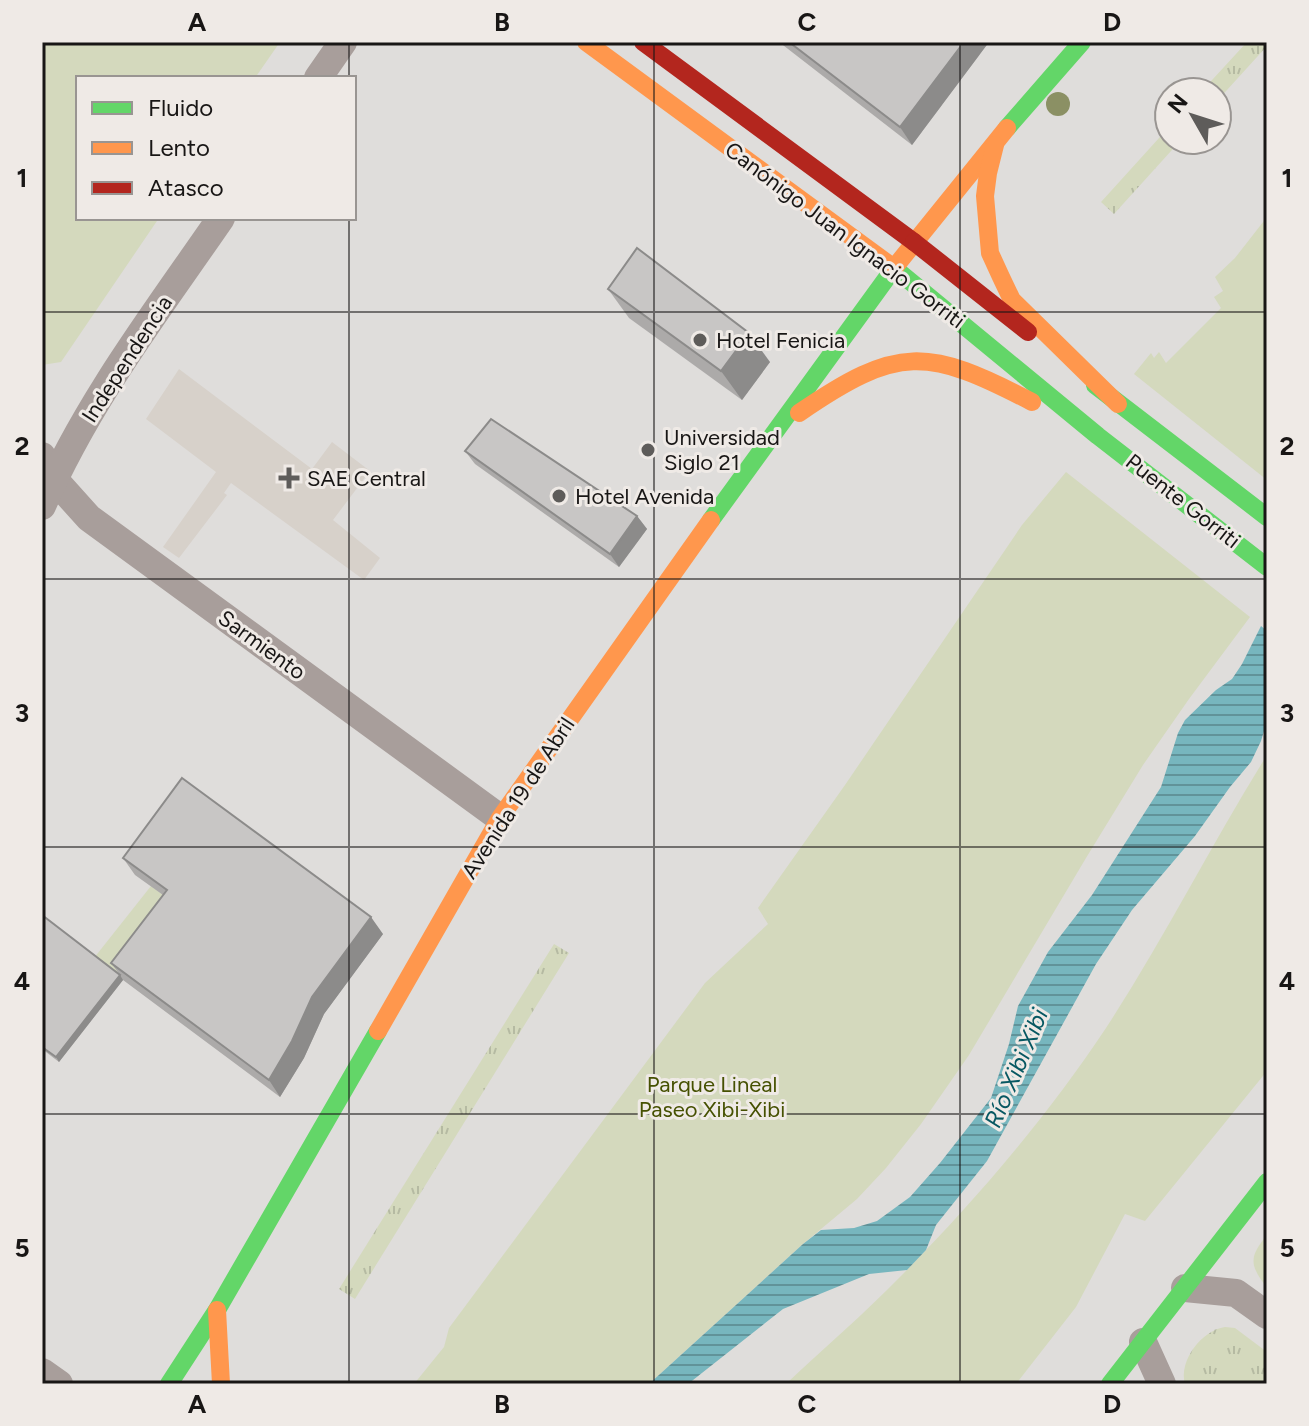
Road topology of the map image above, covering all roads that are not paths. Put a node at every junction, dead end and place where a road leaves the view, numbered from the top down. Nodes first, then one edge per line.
1 (343, 42) edge
2 (586, 42) edge
3 (643, 42) edge
4 (1082, 42) edge
5 (319, 76) edge
6 (996, 142) junction
7 (220, 220) edge
8 (914, 242) junction
9 (894, 268) junction
10 (1118, 404) junction
11 (777, 427) junction
12 (1098, 436) junction
13 (48, 467) edge
14 (42, 506) edge
15 (1267, 517) edge
16 (1267, 567) edge
17 (500, 818) junction
18 (1267, 1182) edge
19 (1185, 1288) junction
20 (217, 1310) junction
21 (1267, 1315) edge
22 (1143, 1342) junction
23 (42, 1372) edge
24 (59, 1384) edge
25 (169, 1384) edge
26 (221, 1384) edge
27 (1110, 1384) edge
28 (1162, 1384) edge

1 - 5 street
2 - 9 main road, Canónigo Juan Ignacio Gorriti
3 - 8 main road, Canónigo Juan Ignacio Gorriti
4 - 6 main road, Avenida 19 de Abril
6 - 8 main road, Avenida 19 de Abril
6 - 10 main road
7 - 13 street, Independencia
8 - 9 main road, Avenida 19 de Abril
8 - 10 main road, Canónigo Juan Ignacio Gorriti
9 - 11 main road, Avenida 19 de Abril
9 - 12 main road, Canónigo Juan Ignacio Gorriti
10 - 15 main road, Puente Gorriti
11 - 12 main road
11 - 17 main road, Avenida 19 de Abril
12 - 16 main road, Puente Gorriti
13 - 14 street, Independencia
13 - 17 street, Sarmiento
17 - 20 main road, Avenida 19 de Abril
18 - 19 main road
19 - 21 street
19 - 22 main road
20 - 25 main road, Avenida 19 de Abril
20 - 26 main road
22 - 27 main road
22 - 28 street
23 - 24 street

